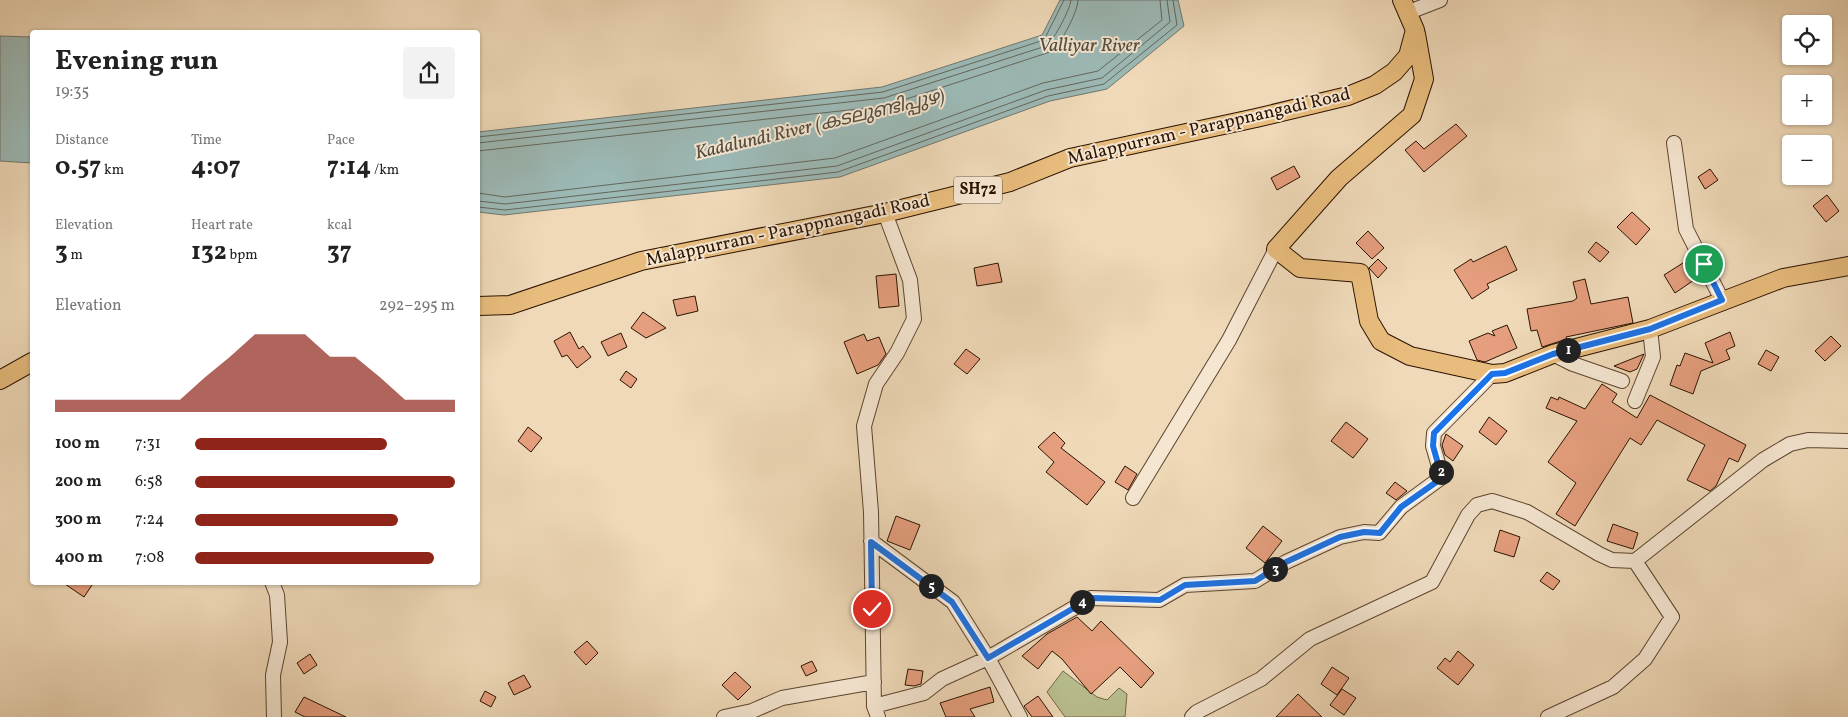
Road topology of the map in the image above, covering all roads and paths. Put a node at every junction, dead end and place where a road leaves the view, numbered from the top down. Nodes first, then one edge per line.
1 (1440, 0) edge
2 (1406, 6) edge
3 (1415, 30) junction
4 (1674, 143) dead end
5 (885, 213) junction
6 (1276, 249) junction
7 (1848, 266) edge
8 (1722, 300) junction
9 (480, 306) edge
10 (1650, 329) junction
11 (1553, 354) junction
12 (30, 363) edge
13 (1492, 374) junction
14 (0, 380) edge
15 (1622, 381) dead end
16 (1635, 401) dead end
17 (1848, 441) edge
18 (1133, 498) dead end
19 (871, 542) junction
20 (1635, 561) junction
21 (273, 585) edge
22 (988, 658) junction
23 (874, 682) junction
24 (876, 712) edge
25 (274, 717) edge
26 (724, 717) edge
27 (1020, 717) edge
28 (1192, 717) edge
29 (1548, 717) edge

1 - 2 street
2 - 3 main road
3 - 5 main road, Malappurram - Parappnangadi Road / SH72
3 - 6 main road
4 - 8 street
5 - 9 main road, Malappurram - Parappnangadi Road / SH72
5 - 19 street
6 - 13 main road
6 - 18 street
7 - 8 main road
8 - 10 main road
10 - 11 main road
10 - 16 street
11 - 13 main road
11 - 15 street
12 - 14 main road
13 - 22 street
17 - 20 street
19 - 22 street
19 - 23 street
20 - 28 street
20 - 29 street
21 - 25 street
22 - 24 street
22 - 27 street
23 - 24 street
23 - 26 street

